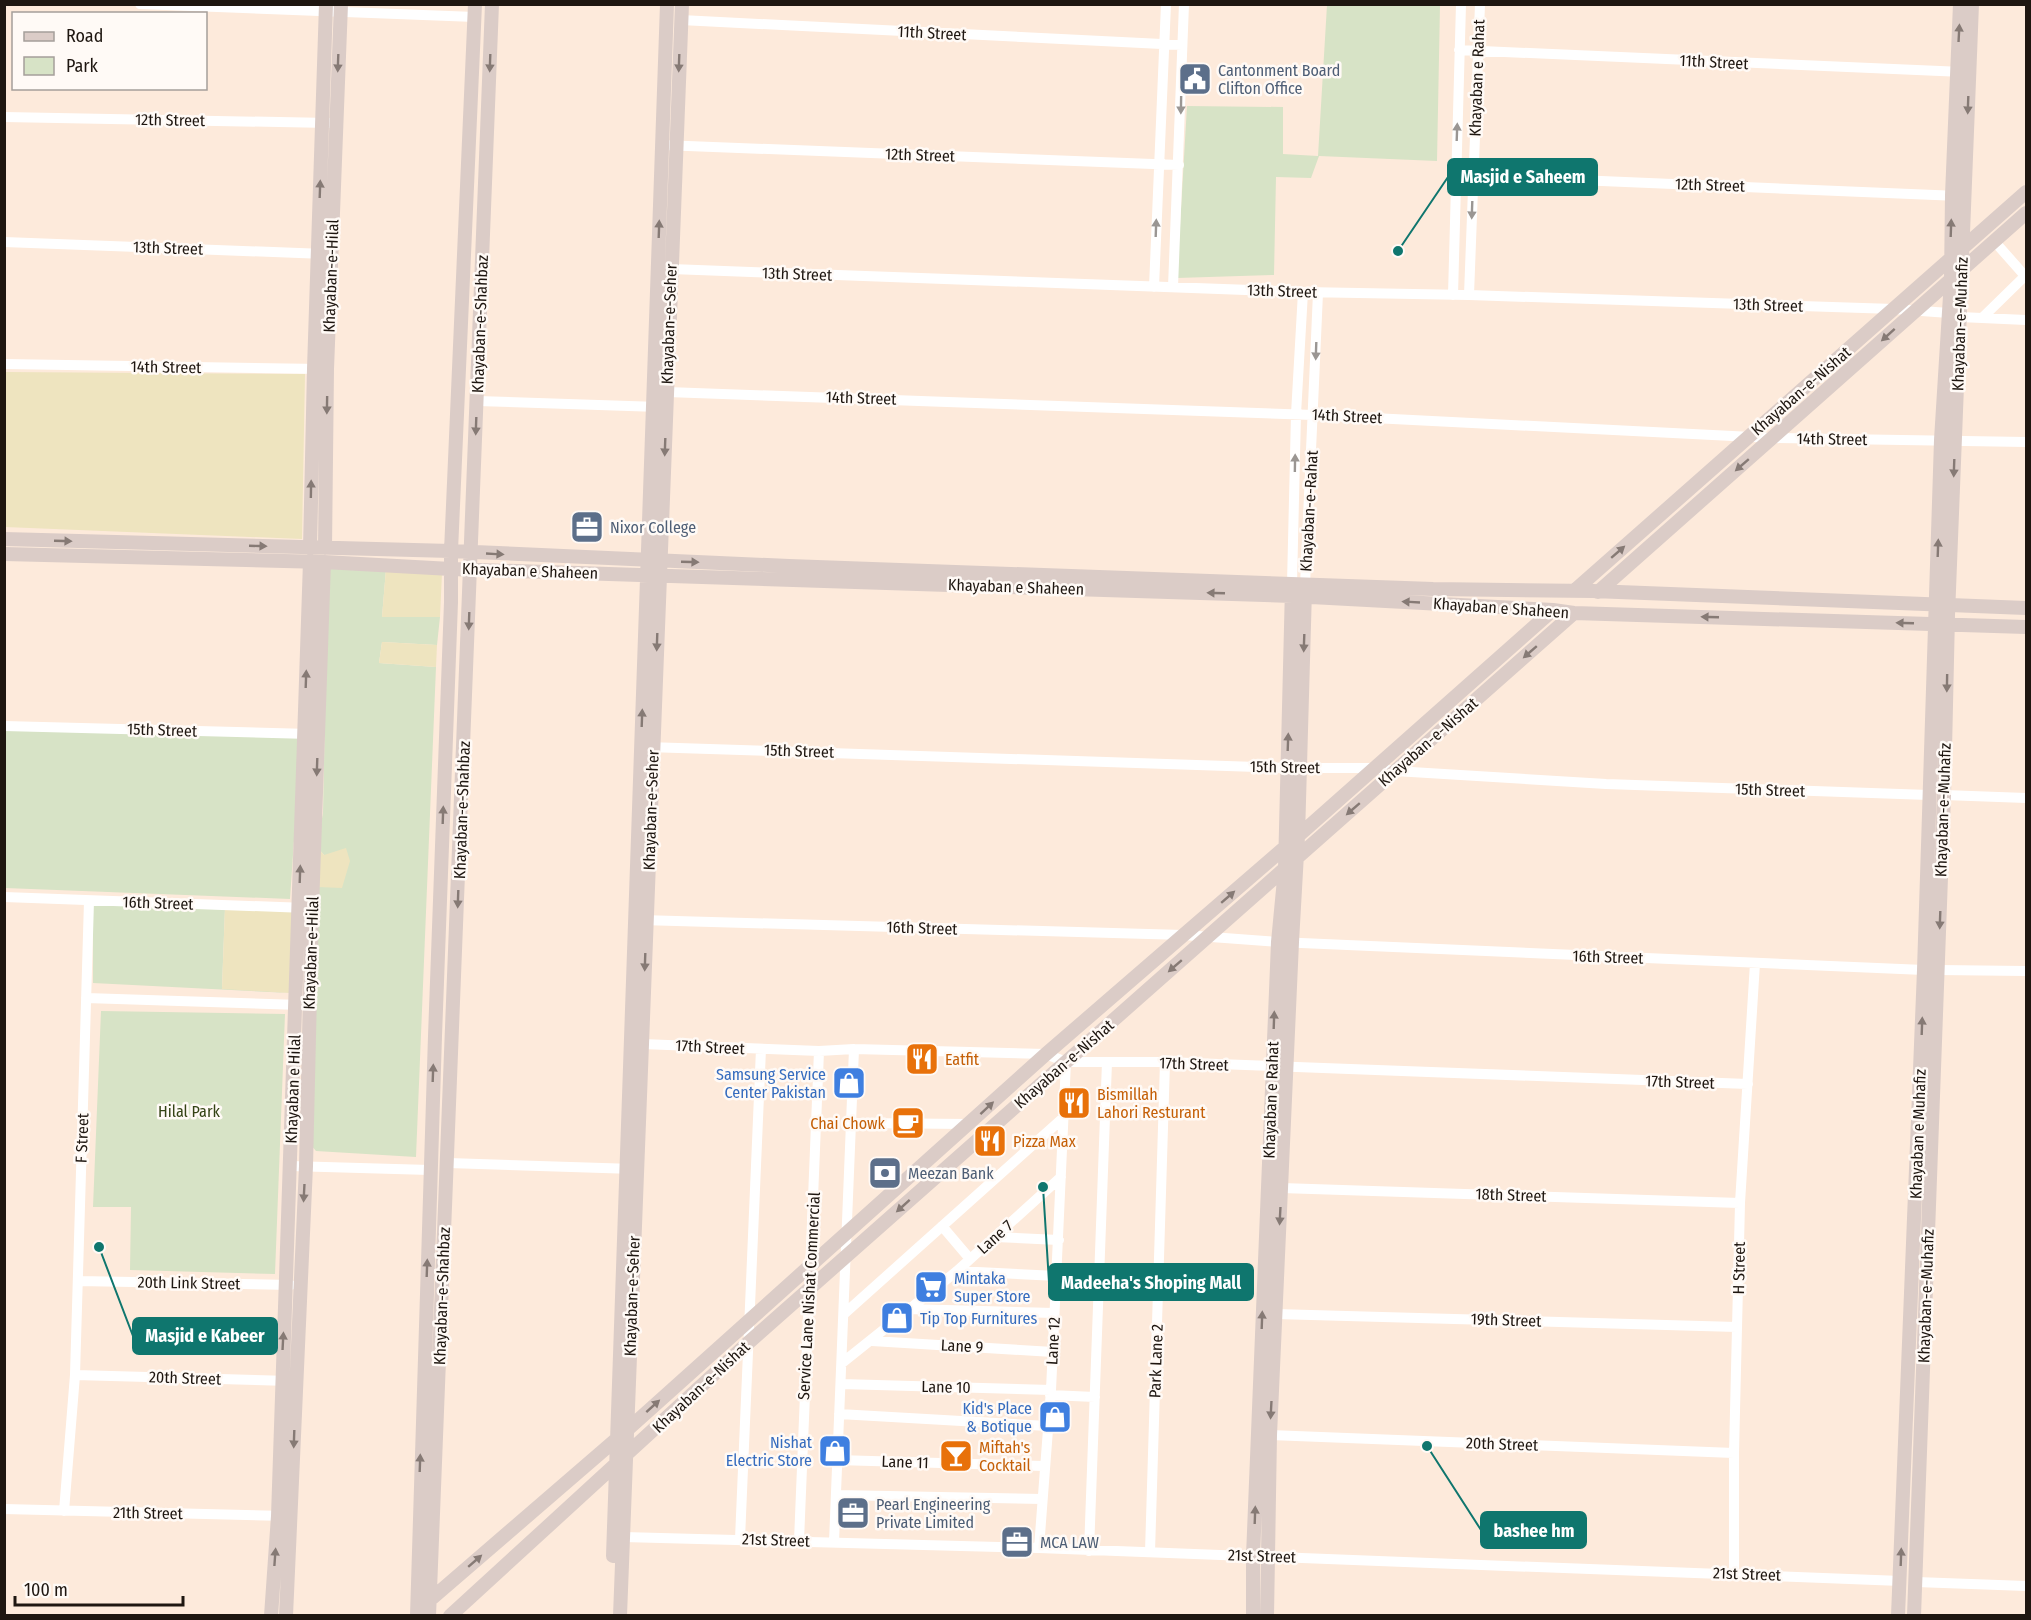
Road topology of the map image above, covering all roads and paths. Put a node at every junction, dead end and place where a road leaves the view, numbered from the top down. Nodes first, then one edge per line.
1 (140, 4) edge
2 (492, 4) edge
3 (667, 4) edge
4 (682, 4) edge
5 (1166, 4) edge
6 (1184, 4) edge
7 (1461, 4) edge
8 (1480, 4) edge
9 (1960, 4) edge
10 (1972, 4) edge
11 (333, 8) edge
12 (475, 11) edge
13 (681, 20) junction
14 (1164, 44) junction
15 (1182, 45) junction
16 (1459, 50) junction
17 (1478, 51) junction
18 (1963, 72) junction
19 (4, 117) edge
20 (329, 123) junction
21 (669, 145) junction
22 (1158, 164) junction
23 (1179, 165) junction
24 (1456, 175) junction
25 (1473, 175) junction
26 (2026, 192) edge
27 (1959, 196) junction
28 (2026, 213) edge
29 (4, 242) edge
30 (1995, 242) junction
31 (1963, 248) junction
32 (325, 254) junction
33 (1950, 259) junction
34 (671, 269) junction
35 (1963, 269) junction
36 (2026, 276) edge
37 (1951, 280) junction
38 (1154, 287) junction
39 (1173, 287) junction
40 (1303, 292) junction
41 (1318, 293) junction
42 (1453, 295) junction
43 (1469, 295) junction
44 (1894, 309) junction
45 (1915, 312) junction
46 (1954, 315) junction
47 (1982, 318) junction
48 (2026, 320) edge
49 (4, 364) edge
50 (321, 369) junction
51 (667, 392) junction
52 (477, 401) junction
53 (659, 407) junction
54 (1296, 414) junction
55 (1314, 414) junction
56 (1749, 437) junction
57 (1772, 438) junction
58 (1948, 440) junction
59 (2026, 442) edge
60 (4, 539) edge
61 (23, 547) junction
62 (451, 551) junction
63 (471, 552) junction
64 (4, 554) edge
65 (317, 555) junction
66 (654, 568) junction
67 (451, 569) junction
68 (471, 569) junction
69 (1299, 590) junction
70 (1574, 591) junction
71 (1598, 592) junction
72 (1943, 605) junction
73 (2026, 608) edge
74 (1553, 610) junction
75 (1574, 613) junction
76 (1942, 624) junction
77 (2026, 627) edge
78 (4, 726) edge
79 (312, 734) junction
80 (647, 747) junction
81 (1294, 768) junction
82 (1373, 768) junction
83 (1395, 771) junction
84 (1929, 795) junction
85 (1944, 795) junction
86 (2026, 798) edge
87 (1298, 836) junction
88 (1285, 848) junction
89 (1296, 859) junction
90 (1285, 869) junction
91 (1926, 887) junction
92 (1941, 887) junction
93 (4, 897) edge
94 (89, 901) junction
95 (305, 908) junction
96 (641, 920) junction
97 (1184, 935) junction
98 (1209, 937) junction
99 (1285, 942) junction
100 (1755, 963) junction
101 (1931, 970) junction
102 (2026, 971) edge
103 (86, 998) junction
104 (303, 1005) junction
105 (642, 1044) junction
106 (761, 1049) junction
107 (854, 1049) junction
108 (819, 1051) junction
109 (1046, 1054) junction
110 (1066, 1062) junction
111 (1107, 1062) junction
112 (1165, 1062) junction
113 (1928, 1063) junction
114 (1279, 1066) junction
115 (1748, 1084) junction
116 (1063, 1118) junction
117 (852, 1123) junction
118 (970, 1124) junction
119 (448, 1163) junction
120 (290, 1166) junction
121 (306, 1166) junction
122 (632, 1169) junction
123 (430, 1170) junction
124 (1061, 1177) junction
125 (1281, 1188) junction
126 (1740, 1203) junction
127 (942, 1226) junction
128 (847, 1232) junction
129 (996, 1237) junction
130 (1059, 1240) junction
131 (846, 1257) junction
132 (970, 1259) junction
133 (810, 1265) junction
134 (957, 1271) junction
135 (1057, 1276) junction
136 (78, 1281) junction
137 (293, 1285) junction
138 (808, 1290) junction
139 (910, 1308) junction
140 (1054, 1313) junction
141 (844, 1314) junction
142 (1275, 1314) junction
143 (751, 1317) junction
144 (1737, 1327) junction
145 (872, 1341) junction
146 (748, 1343) junction
147 (1053, 1352) junction
148 (842, 1363) junction
149 (75, 1375) junction
150 (282, 1380) junction
151 (296, 1381) junction
152 (841, 1384) junction
153 (1051, 1392) junction
154 (1095, 1398) junction
155 (839, 1414) junction
156 (1047, 1426) junction
157 (622, 1433) junction
158 (1270, 1435) junction
159 (1734, 1453) junction
160 (837, 1460) junction
161 (621, 1461) junction
162 (1044, 1466) junction
163 (836, 1495) junction
164 (1042, 1499) junction
165 (4, 1509) edge
166 (64, 1510) junction
167 (285, 1516) junction
168 (623, 1537) junction
169 (740, 1539) junction
170 (799, 1541) junction
171 (834, 1542) junction
172 (1039, 1548) junction
173 (1089, 1551) junction
174 (1150, 1552) junction
175 (1260, 1556) junction
176 (1734, 1573) junction
177 (1900, 1581) junction
178 (1916, 1582) junction
179 (2026, 1586) edge
180 (430, 1600) junction
181 (271, 1616) edge
182 (286, 1616) edge
183 (417, 1616) edge
184 (429, 1616) edge
185 (450, 1616) edge
186 (610, 1616) edge
187 (620, 1616) edge
188 (1253, 1616) edge
189 (1267, 1616) edge
190 (1898, 1616) edge
191 (1914, 1616) edge

1 - 11 street
2 -> 52 street, Khayaban-e-Shahbaz
3 - 21 street, Khayaban-e-Seher
4 - 13 street, Khayaban-e-Seher
5 - 14 street
6 - 15 street
7 - 16 street
8 - 17 street, Khayaban e Rahat
18 -> 9 street, Khayaban-e-Muhafiz
10 - 18 street, Khayaban-e-Muhafiz
11 - 12 street
11 - 20 street, Khayaban-e-Hilal
12 - 62 street, Khayaban-e-Shahbaz
13 - 14 street, 11th Street
13 -> 21 street, Khayaban-e-Seher
14 - 15 street, 11th Street
14 - 22 street
15 -> 23 street
16 - 17 street, 11th Street
24 -> 16 street
17 - 18 street, 11th Street
17 - 25 street, Khayaban e Rahat
18 - 27 street, Khayaban-e-Muhafiz
19 - 20 street, 12th Street
20 - 32 street, Khayaban-e-Hilal
21 - 22 street, 12th Street
21 - 34 street, Khayaban-e-Seher
53 -> 21 street, Khayaban-e-Seher
22 - 23 street, 12th Street
38 -> 22 street
23 - 39 street
24 - 25 street, 12th Street
24 - 42 street
25 - 27 street, 12th Street
25 -> 43 street, Khayaban e Rahat
26 - 31 street, Khayaban-e-Nishat
27 - 31 street, Khayaban-e-Muhafiz
33 -> 27 street, Khayaban-e-Muhafiz
28 - 30 street, Khayaban-e-Nishat
29 - 32 street, 13th Street
30 - 35 street, Khayaban-e-Nishat
30 - 36 street
31 - 33 street, Khayaban-e-Nishat
31 - 35 street, Khayaban-e-Muhafiz
32 - 50 street, Khayaban-e-Hilal
33 - 37 street, Khayaban-e-Muhafiz
33 - 44 street, Khayaban-e-Nishat
34 - 38 street, 13th Street
34 - 51 street, Khayaban-e-Seher
35 - 37 street, Khayaban-e-Nishat
35 - 46 street, Khayaban-e-Muhafiz
36 - 47 street
37 - 45 street, Khayaban-e-Nishat
37 - 46 street, Khayaban-e-Muhafiz
38 - 39 street, 13th Street
39 - 40 street, 13th Street
40 - 41 street, 13th Street
40 - 54 street, Khayaban-e-Rahat
41 - 42 street, 13th Street
41 -> 55 street, Khayaban-e-Rahat
42 - 43 street, 13th Street
43 - 44 street, 13th Street
44 - 45 street, 13th Street
44 - 56 street, Khayaban-e-Nishat
45 - 46 street, 13th Street
45 -> 57 street, Khayaban-e-Nishat
46 - 47 street
46 - 58 street, Khayaban-e-Muhafiz
47 - 48 street
49 - 50 street, 14th Street
50 - 65 street, Khayaban-e-Hilal
51 - 53 street, Khayaban-e-Seher
51 - 54 street, 14th Street
52 - 53 street
52 -> 63 street, Khayaban-e-Shahbaz
53 - 66 street, Khayaban-e-Seher
54 - 55 street, 14th Street
69 -> 54 street, Khayaban-e-Rahat
55 - 56 street, 14th Street
55 - 69 street, Khayaban-e-Rahat
56 - 57 street, 14th Street
70 -> 56 street, Khayaban-e-Nishat
57 - 58 street, 14th Street
57 -> 71 street, Khayaban-e-Nishat
58 - 59 street, 14th Street
58 - 72 street, Khayaban-e-Muhafiz
60 - 61 street, Khayaban e Shaheen
61 - 64 street, Khayaban e Shaheen
61 - 65 street, Khayaban e Shaheen
62 - 63 street, Khayaban e Shaheen
62 - 65 street, Khayaban e Shaheen
62 - 67 street, Khayaban-e-Shahbaz
63 -> 66 street, Khayaban e Shaheen
63 - 68 street, Khayaban-e-Shahbaz
65 - 67 street, Khayaban e Shaheen
65 - 79 street
66 - 68 street, Khayaban e Shaheen
66 - 69 street, Khayaban e Shaheen
66 - 80 street, Khayaban-e-Seher
67 - 68 street, Khayaban e Shaheen
123 -> 67 street, Khayaban-e-Shahbaz
68 -> 119 street, Khayaban-e-Shahbaz
69 - 70 street, Khayaban e Shaheen
74 -> 69 street, Khayaban e Shaheen
69 - 81 street, Khayaban e Rahat
70 - 71 street, Khayaban e Shaheen
71 - 72 street, Khayaban e Shaheen
72 - 73 street, Khayaban e Shaheen
72 - 76 street, Khayaban-e-Muhafiz
74 - 75 street, Khayaban e Shaheen
74 - 82 street, Khayaban-e-Nishat
76 -> 75 street, Khayaban e Shaheen
75 -> 83 street, Khayaban-e-Nishat
76 - 77 street, Khayaban e Shaheen
76 - 84 street, Khayaban-e-Muhafiz
76 -> 85 street, Khayaban-e-Muhafiz
78 - 79 street, 15th Street
79 - 95 street, Khayaban e Hilal
80 - 81 street, 15th Street
80 - 96 street, Khayaban-e-Seher
81 - 82 street, 15th Street
81 - 87 street, Khayaban e Rahat
81 - 88 street, Khayaban e Rahat
82 - 83 street, 15th Street
82 - 87 street, Khayaban-e-Nishat
83 - 84 street, 15th Street
83 -> 89 street, Khayaban-e-Nishat
84 - 91 street
85 - 86 street
85 - 92 street, Khayaban-e-Muhafiz
87 - 88 street, Khayaban-e-Nishat
87 - 89 street, Khayaban e Rahat
88 - 90 street, Khayaban e Rahat
97 -> 88 street, Khayaban-e-Nishat
89 - 90 street, Khayaban-e-Nishat
89 - 99 street, Khayaban e Rahat
90 - 98 street, Khayaban-e-Nishat
90 - 99 street, Khayaban e Rahat
91 - 92 street
91 - 101 street
92 -> 101 street, Khayaban-e-Muhafiz
93 - 94 street, 16th Street
94 - 95 street, 16th Street
94 - 103 street, F Street
95 - 104 street, Khayaban e Hilal
96 - 97 street, 16th Street
96 -> 105 street, Khayaban-e-Seher
96 - 122 street, Khayaban-e-Seher
97 - 98 street, 16th Street
97 - 109 street, Khayaban-e-Nishat
98 - 99 street, 16th Street
98 -> 110 street, Khayaban-e-Nishat
99 - 100 street, 16th Street
99 - 114 street, Khayaban e Rahat
100 - 101 street, 16th Street
100 - 115 street, H Street
101 - 102 street, 16th Street
101 - 113 street, Khayaban-e-Muhafiz
103 - 104 street
103 - 136 street, F Street
104 - 120 street, Khayaban e Hilal
104 - 121 street, Khayaban-e-Hilal
105 - 106 street, 17th Street
105 - 122 street, Khayaban-e-Seher
106 - 108 street, 17th Street
106 - 143 street
107 - 108 street, 17th Street
107 - 109 street, 17th Street
107 - 117 street
108 - 133 street, Service Lane Nishat Commercial
109 - 110 street, 17th Street
118 -> 109 street, Khayaban-e-Nishat
110 - 111 street, 17th Street
110 - 116 street, Lane 12
110 -> 131 street, Khayaban-e-Nishat
111 - 112 street, 17th Street
111 - 154 street
112 - 114 street, 17th Street
112 - 174 street, Park Lane 2
177 -> 113 street, Khayaban e Muhafiz
113 - 178 street, Khayaban-e-Muhafiz
114 - 115 street, 17th Street
114 - 125 street, Khayaban e Rahat
175 -> 114 street, Khayaban e Rahat
115 - 126 street, H Street
116 - 124 street, Lane 12
116 - 127 street
117 - 118 street
117 - 128 street
118 - 128 street, Khayaban-e-Nishat
119 - 122 street
119 - 180 street, Khayaban-e-Shahbaz
120 - 121 street
120 - 137 street, Khayaban e Hilal
121 - 123 street
121 -> 137 street, Khayaban-e-Hilal
122 - 157 street, Khayaban-e-Seher
183 -> 123 street, Khayaban-e-Shahbaz
124 - 129 street, Lane 7
124 - 130 street, Lane 12
125 - 126 street, 18th Street
125 -> 142 street, Khayaban e Rahat
126 - 144 street, H Street
127 - 132 street
127 - 141 street
128 - 131 street
128 - 133 street, Khayaban-e-Nishat
129 - 130 street
129 - 132 street, Lane 7
130 - 135 street, Lane 12
131 - 138 street, Khayaban-e-Nishat
131 - 141 street
132 - 134 street, Lane 7
133 - 138 street, Service Lane Nishat Commercial
133 - 143 street, Khayaban-e-Nishat
134 - 135 street
134 - 139 street, Lane 7
135 - 140 street, Lane 12
136 - 137 street, 20th Link Street
136 - 149 street, F Street
150 -> 137 street, Khayaban e Hilal
137 - 151 street, Khayaban-e-Hilal
138 - 146 street, Khayaban-e-Nishat
138 - 170 street, Service Lane Nishat Commercial
139 - 140 street
139 - 145 street, Lane 7
140 - 147 street, Lane 12
141 - 148 street
142 - 144 street, 19th Street
142 -> 158 street, Khayaban e Rahat
143 - 146 street
157 -> 143 street, Khayaban-e-Nishat
144 - 159 street, H Street
145 - 147 street, Lane 9
145 - 148 street, Lane 7
146 - 161 street, Khayaban-e-Nishat
146 - 169 street
147 - 153 street, Lane 12
148 - 152 street
149 - 150 street, 20th Street
149 - 166 street, F Street
150 - 151 street, 20th Street
150 - 167 street, Khayaban e Hilal
151 -> 167 street, Khayaban e Hilal
152 - 153 street, Lane 10
152 - 155 street
153 - 154 street, Lane 10
153 - 156 street, Lane 12
154 - 173 street
155 - 156 street
155 - 160 street
156 - 162 street, Lane 12
157 - 161 street, Khayaban-e-Seher
180 -> 157 street, Khayaban-e-Nishat
158 - 159 street, 20th Street
158 - 175 street, Khayaban e Rahat
159 - 176 street, H Street
160 - 162 street, Lane 11
160 - 163 street
161 - 168 street, Khayaban-e-Seher
161 - 185 street, Khayaban-e-Nishat
161 - 186 street, Khayaban-e-Seher
162 - 164 street, Lane 12
163 - 164 street
163 - 171 street
164 - 172 street, Lane 12
165 - 166 street, 21th Street
166 - 167 street, 21th Street
181 -> 167 street, Khayaban e Hilal
167 - 182 street
168 - 169 street, 21st Street
168 - 187 street, Khayaban-e-Seher
169 - 170 street, 21st Street
170 - 171 street, 21st Street
171 - 172 street, 21st Street
172 - 173 street, 21st Street
173 - 174 street, 21st Street
174 - 175 street, 21st Street
175 - 176 street, 21st Street
175 - 188 street, Khayaban e Rahat
175 - 189 street, Khayaban e Rahat
176 - 177 street, 21st Street
177 - 190 street, Khayaban e Muhafiz
178 - 179 street
178 - 191 street, Khayaban-e-Muhafiz
180 - 184 street, Khayaban-e-Shahbaz

